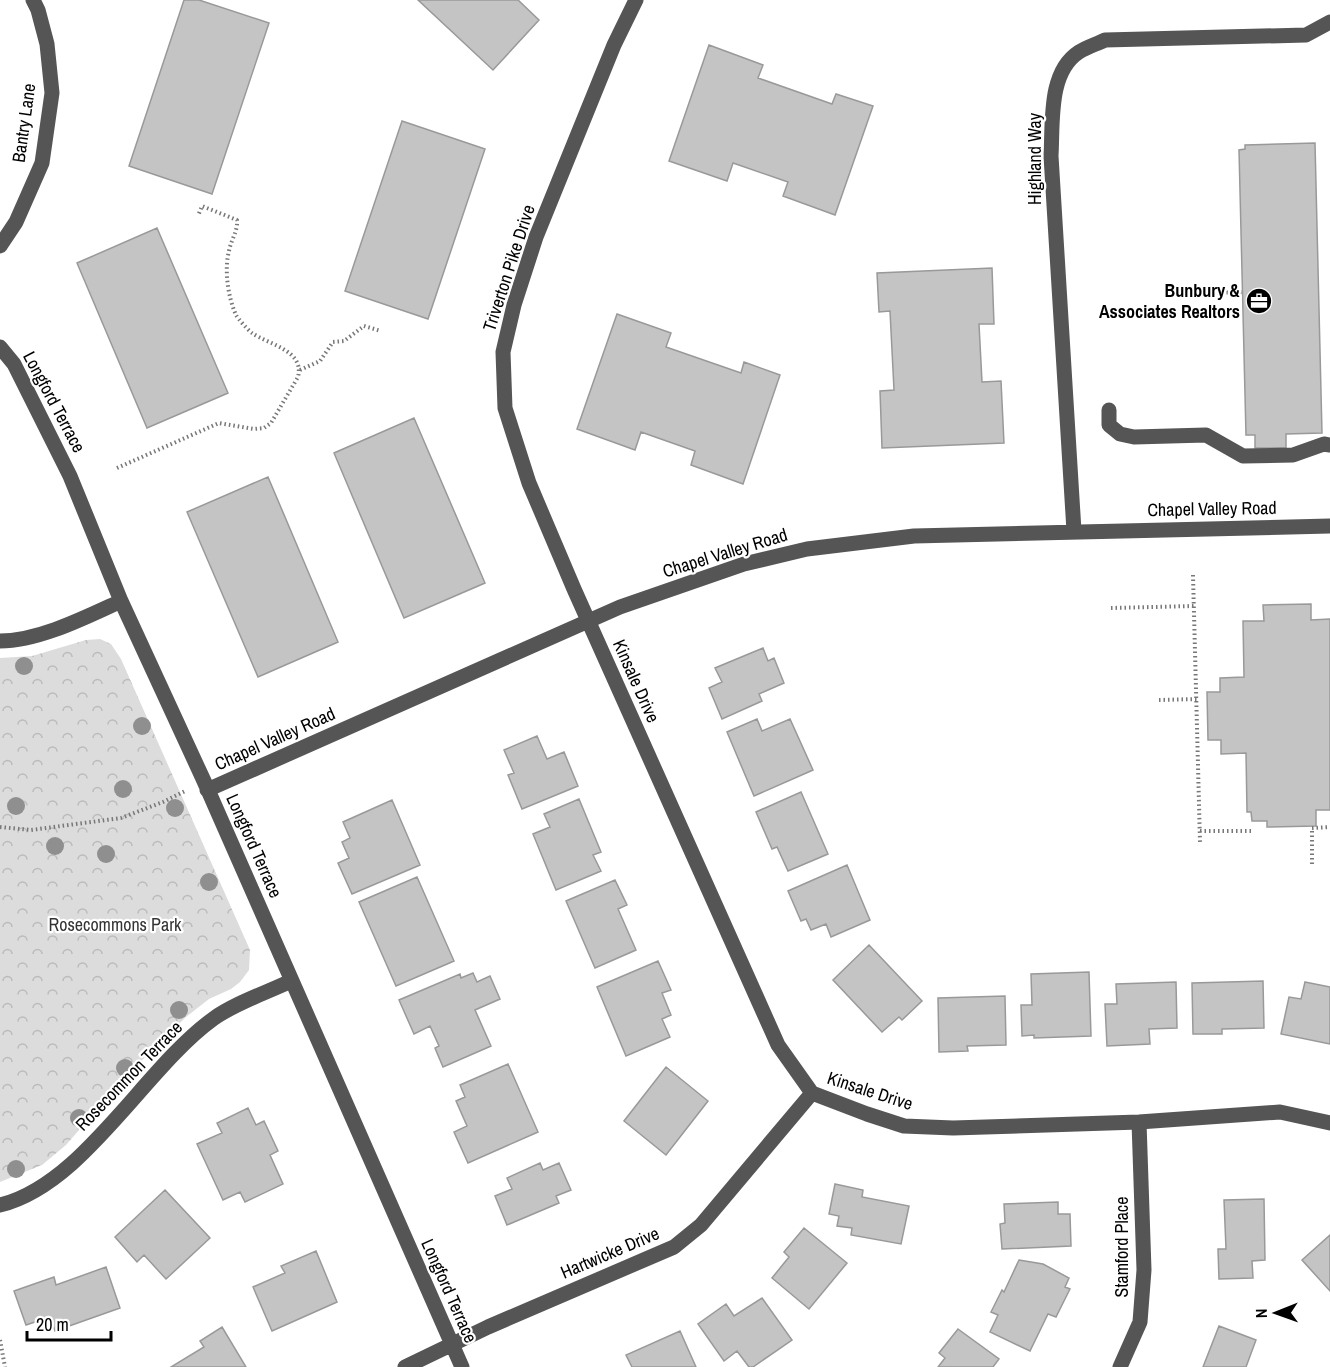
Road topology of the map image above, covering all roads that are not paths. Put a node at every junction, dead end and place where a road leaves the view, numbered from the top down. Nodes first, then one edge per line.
1 (33, 0) edge
2 (636, 0) edge
3 (1330, 22) edge
4 (0, 246) edge
5 (0, 347) edge
6 (1108, 410) dead end
7 (1330, 445) edge
8 (1330, 526) edge
9 (1074, 531) junction
10 (121, 601) junction
11 (588, 621) junction
12 (0, 641) edge
13 (207, 790) junction
14 (291, 981) junction
15 (812, 1093) junction
16 (1139, 1122) junction
17 (1330, 1123) edge
18 (0, 1204) edge
19 (452, 1344) junction
20 (405, 1367) edge
21 (462, 1367) edge
22 (1120, 1367) edge

1 - 4 street, Bantry Lane
2 - 11 street, Triverton Pike Drive
3 - 9 street, Highland Way
5 - 10 street, Longford Terrace
6 - 7 street
8 - 9 street, Chapel Valley Road
9 - 11 street, Chapel Valley Road
10 - 12 street
10 - 13 street, Longford Terrace
11 - 13 street, Chapel Valley Road
11 - 15 street, Kinsale Drive
13 - 14 street, Longford Terrace
14 - 18 street, Rosecommon Terrace
14 - 19 street, Longford Terrace
15 - 16 street, Kinsale Drive
15 - 19 street, Hartwicke Drive
16 - 17 street, Kinsale Drive
16 - 22 street, Stamford Place
19 - 20 street, Hartwicke Drive
19 - 21 street, Longford Terrace

